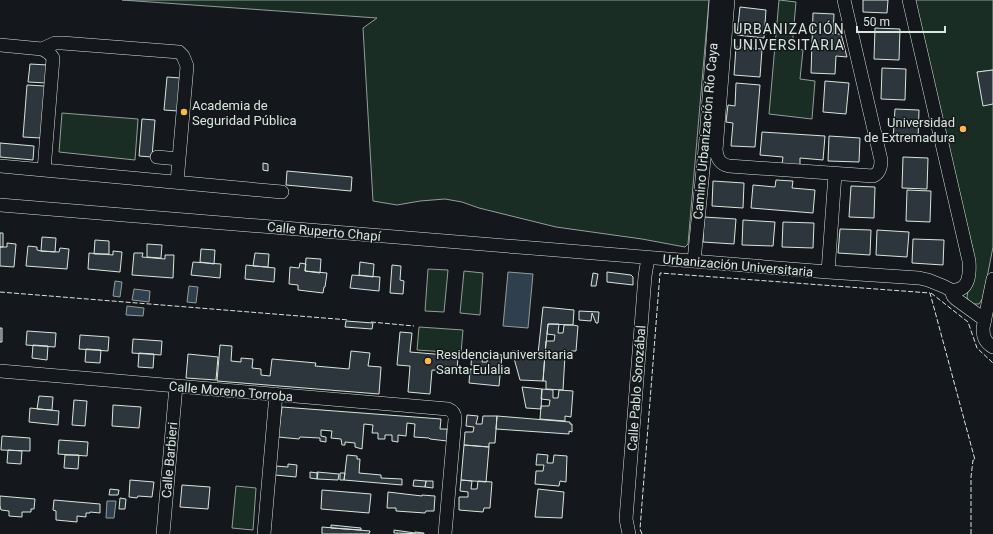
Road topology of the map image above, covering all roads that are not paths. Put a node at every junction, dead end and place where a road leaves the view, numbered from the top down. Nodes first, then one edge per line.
1 (716, 0) edge
2 (728, 0) edge
3 (844, 0) edge
4 (909, 0) edge
5 (0, 45) edge
6 (42, 49) junction
7 (157, 157) dead end
8 (179, 159) junction
9 (0, 166) edge
10 (44, 170) junction
11 (835, 174) junction
12 (178, 182) junction
13 (282, 192) dead end
14 (0, 205) edge
15 (648, 258) junction
16 (694, 261) junction
17 (828, 272) junction
18 (993, 279) edge
19 (951, 290) junction
20 (985, 320) junction
21 (993, 348) edge
22 (0, 371) edge
23 (176, 386) junction
24 (276, 394) junction
25 (626, 519) junction
26 (163, 534) edge
27 (264, 534) edge
28 (445, 534) edge
29 (620, 534) edge
30 (630, 534) edge

1 - 16 street, Camino Urbanización Río Caya
2 - 11 street
3 - 11 street
4 - 19 street
5 - 6 street
6 - 8 street
6 - 10 street
7 - 8 street
8 - 12 street
9 - 10 street
10 - 12 street
11 - 17 street, Urbanización Universitaria
12 - 13 street
14 - 15 street, Calle Ruperto Chapí
15 - 16 street, Urbanización Universitaria
15 - 25 street, Calle Pablo Sorozábal
16 - 17 street, Urbanización Universitaria
17 - 19 street, Urbanización Universitaria
18 - 20 street
19 - 20 street, Urbanización Universitaria
20 - 21 street
22 - 23 street, Calle Moreno Torroba
23 - 24 street, Calle Moreno Torroba
23 - 26 street, Calle Barbieri
24 - 27 street
24 - 28 street, Calle Moreno Torroba
25 - 29 street, Calle Pablo Sorozábal
25 - 30 street, Calle Pablo Sorozábal

